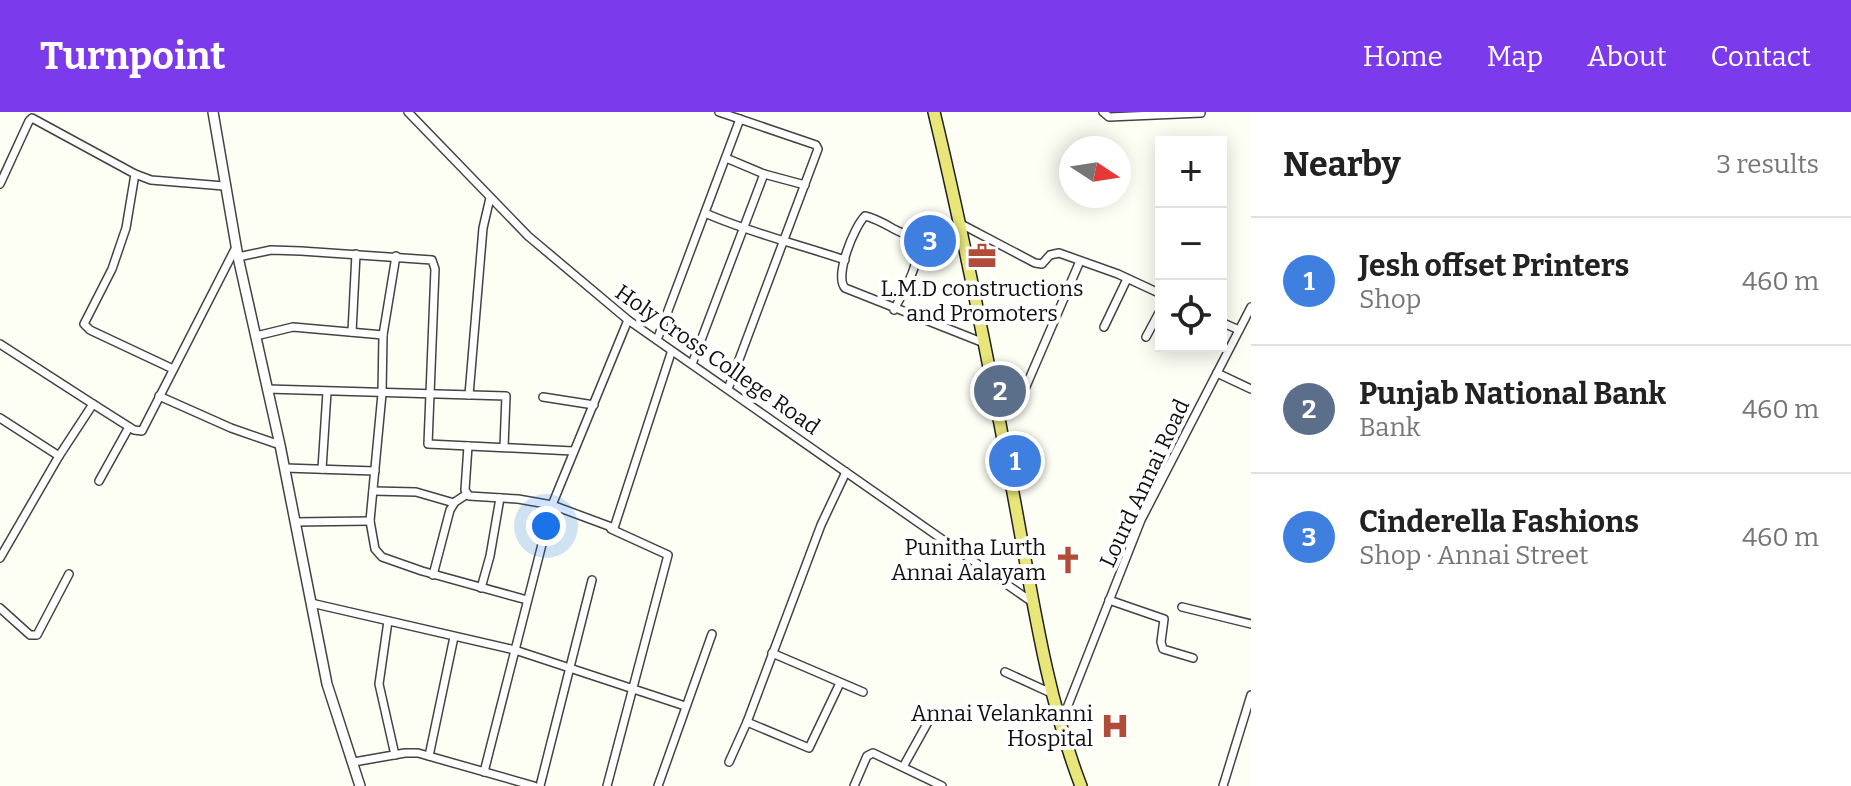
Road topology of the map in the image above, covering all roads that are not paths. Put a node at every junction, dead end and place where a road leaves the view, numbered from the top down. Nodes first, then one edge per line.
1 (213, 112) edge
2 (408, 112) edge
3 (719, 112) edge
4 (934, 112) edge
5 (1103, 112) edge
6 (1201, 113) edge
7 (34, 115) edge
8 (740, 119) junction
9 (726, 158) junction
10 (135, 174) junction
11 (764, 174) junction
12 (0, 184) edge
13 (805, 185) junction
14 (224, 186) junction
15 (490, 198) junction
16 (705, 213) junction
17 (959, 223) junction
18 (744, 231) junction
19 (785, 239) junction
20 (237, 252) junction
21 (356, 254) junction
22 (396, 256) junction
23 (845, 260) junction
24 (1080, 261) junction
25 (1127, 279) junction
26 (1155, 291) edge
27 (1251, 307) edge
28 (894, 310) junction
29 (628, 320) junction
30 (1155, 320) edge
31 (1227, 325) edge
32 (1104, 327) dead end
33 (1239, 330) junction
34 (352, 332) junction
35 (383, 335) junction
36 (256, 336) junction
37 (1146, 337) dead end
38 (657, 340) junction
39 (984, 343) junction
40 (0, 344) edge
41 (671, 353) junction
42 (692, 364) junction
43 (173, 369) junction
44 (1217, 373) junction
45 (993, 387) junction
46 (267, 389) junction
47 (728, 389) junction
48 (1251, 389) edge
49 (327, 392) junction
50 (382, 394) junction
51 (431, 395) junction
52 (469, 395) junction
53 (159, 396) junction
54 (543, 397) dead end
55 (93, 404) junction
56 (594, 405) junction
57 (0, 418) edge
58 (129, 427) junction
59 (280, 445) junction
60 (468, 446) junction
61 (504, 447) junction
62 (573, 451) junction
63 (59, 456) junction
64 (285, 468) junction
65 (322, 469) junction
66 (375, 471) junction
67 (846, 472) junction
68 (99, 481) dead end
69 (373, 491) junction
70 (467, 494) junction
71 (500, 498) junction
72 (454, 503) junction
73 (552, 505) junction
74 (370, 521) junction
75 (295, 522) junction
76 (606, 527) junction
77 (0, 558) edge
78 (69, 574) dead end
79 (433, 575) junction
80 (592, 580) dead end
81 (481, 588) junction
82 (527, 600) junction
83 (1109, 600) junction
84 (311, 603) junction
85 (1034, 603) junction
86 (1182, 607) dead end
87 (0, 608) edge
88 (388, 621) junction
89 (1251, 624) edge
90 (712, 634) dead end
91 (454, 637) junction
92 (515, 650) junction
93 (772, 653) junction
94 (1193, 658) dead end
95 (570, 668) junction
96 (1005, 672) dead end
97 (840, 683) junction
98 (632, 688) junction
99 (863, 692) dead end
100 (1053, 694) junction
101 (1251, 695) edge
102 (685, 706) junction
103 (747, 722) junction
104 (928, 722) dead end
105 (1061, 723) junction
106 (395, 755) junction
107 (429, 756) junction
108 (354, 762) junction
109 (729, 762) dead end
110 (903, 767) junction
111 (484, 772) junction
112 (360, 786) edge
113 (534, 786) edge
114 (540, 786) edge
115 (607, 786) edge
116 (658, 786) edge
117 (854, 786) edge
118 (942, 786) edge
119 (1081, 786) edge
120 (1223, 786) edge

1 - 14 street
2 - 15 street, Holy Cross College Road
3 - 8 street
4 - 17 main road
5 - 6 street
7 - 10 street
7 - 12 street
8 - 9 street
8 - 13 street
9 - 11 street
9 - 16 street
10 - 14 street
10 - 43 street
11 - 13 street
11 - 18 street
13 - 19 street
14 - 20 street
15 - 29 street, Holy Cross College Road
15 - 52 street
16 - 18 street
16 - 38 street
17 - 24 street
17 - 39 main road
18 - 19 street
18 - 42 street
19 - 23 street
19 - 47 street
20 - 21 street
20 - 36 street
20 - 43 street
21 - 22 street
21 - 34 street
22 - 35 street
22 - 51 street
23 - 28 street
23 - 28 street
24 - 25 street
24 - 45 street
25 - 26 street
25 - 32 street
27 - 33 street, Lourd Annai Road
28 - 39 street
29 - 38 street, Holy Cross College Road
29 - 56 street
30 - 37 street
31 - 33 street
33 - 44 street, Lourd Annai Road
34 - 35 street
34 - 36 street
35 - 50 street
36 - 46 street
38 - 41 street, Holy Cross College Road
39 - 45 main road
40 - 55 street
41 - 42 street, Holy Cross College Road
41 - 76 street
42 - 47 street, Holy Cross College Road
43 - 53 street
44 - 48 street
44 - 83 street, Lourd Annai Road
45 - 85 main road
46 - 49 street
46 - 59 street
47 - 67 street, Holy Cross College Road
49 - 50 street
49 - 65 street
50 - 51 street
50 - 66 street
51 - 52 street
51 - 60 street
52 - 61 street
53 - 58 street
53 - 59 street
54 - 56 street
55 - 58 street
55 - 63 street
56 - 62 street
57 - 63 street
58 - 68 street
59 - 64 street
60 - 61 street
60 - 70 street
61 - 62 street
62 - 73 street
63 - 77 street
64 - 65 street
64 - 75 street
65 - 66 street
66 - 69 street
67 - 85 street, Holy Cross College Road
67 - 93 street
69 - 72 street
69 - 74 street
70 - 71 street
70 - 72 street
71 - 73 street
71 - 81 street
72 - 79 street
73 - 76 street
73 - 82 street
74 - 75 street
74 - 79 street
75 - 84 street
76 - 98 street
78 - 87 street
79 - 81 street
80 - 95 street
81 - 82 street
82 - 92 street
83 - 94 street
83 - 105 street, Lourd Annai Road
84 - 88 street
84 - 108 street
85 - 100 main road
86 - 89 street
88 - 91 street
88 - 106 street
90 - 102 street
91 - 92 street
91 - 107 street
92 - 95 street
92 - 111 street
93 - 97 street
93 - 103 street
95 - 98 street
95 - 114 street
96 - 100 street
97 - 99 street
97 - 103 street
98 - 102 street
98 - 115 street
100 - 105 main road
101 - 120 street
102 - 116 street
103 - 109 street
104 - 110 street
105 - 119 main road
106 - 107 street
106 - 108 street
107 - 111 street
108 - 112 street
110 - 117 street
110 - 118 street
111 - 113 street

